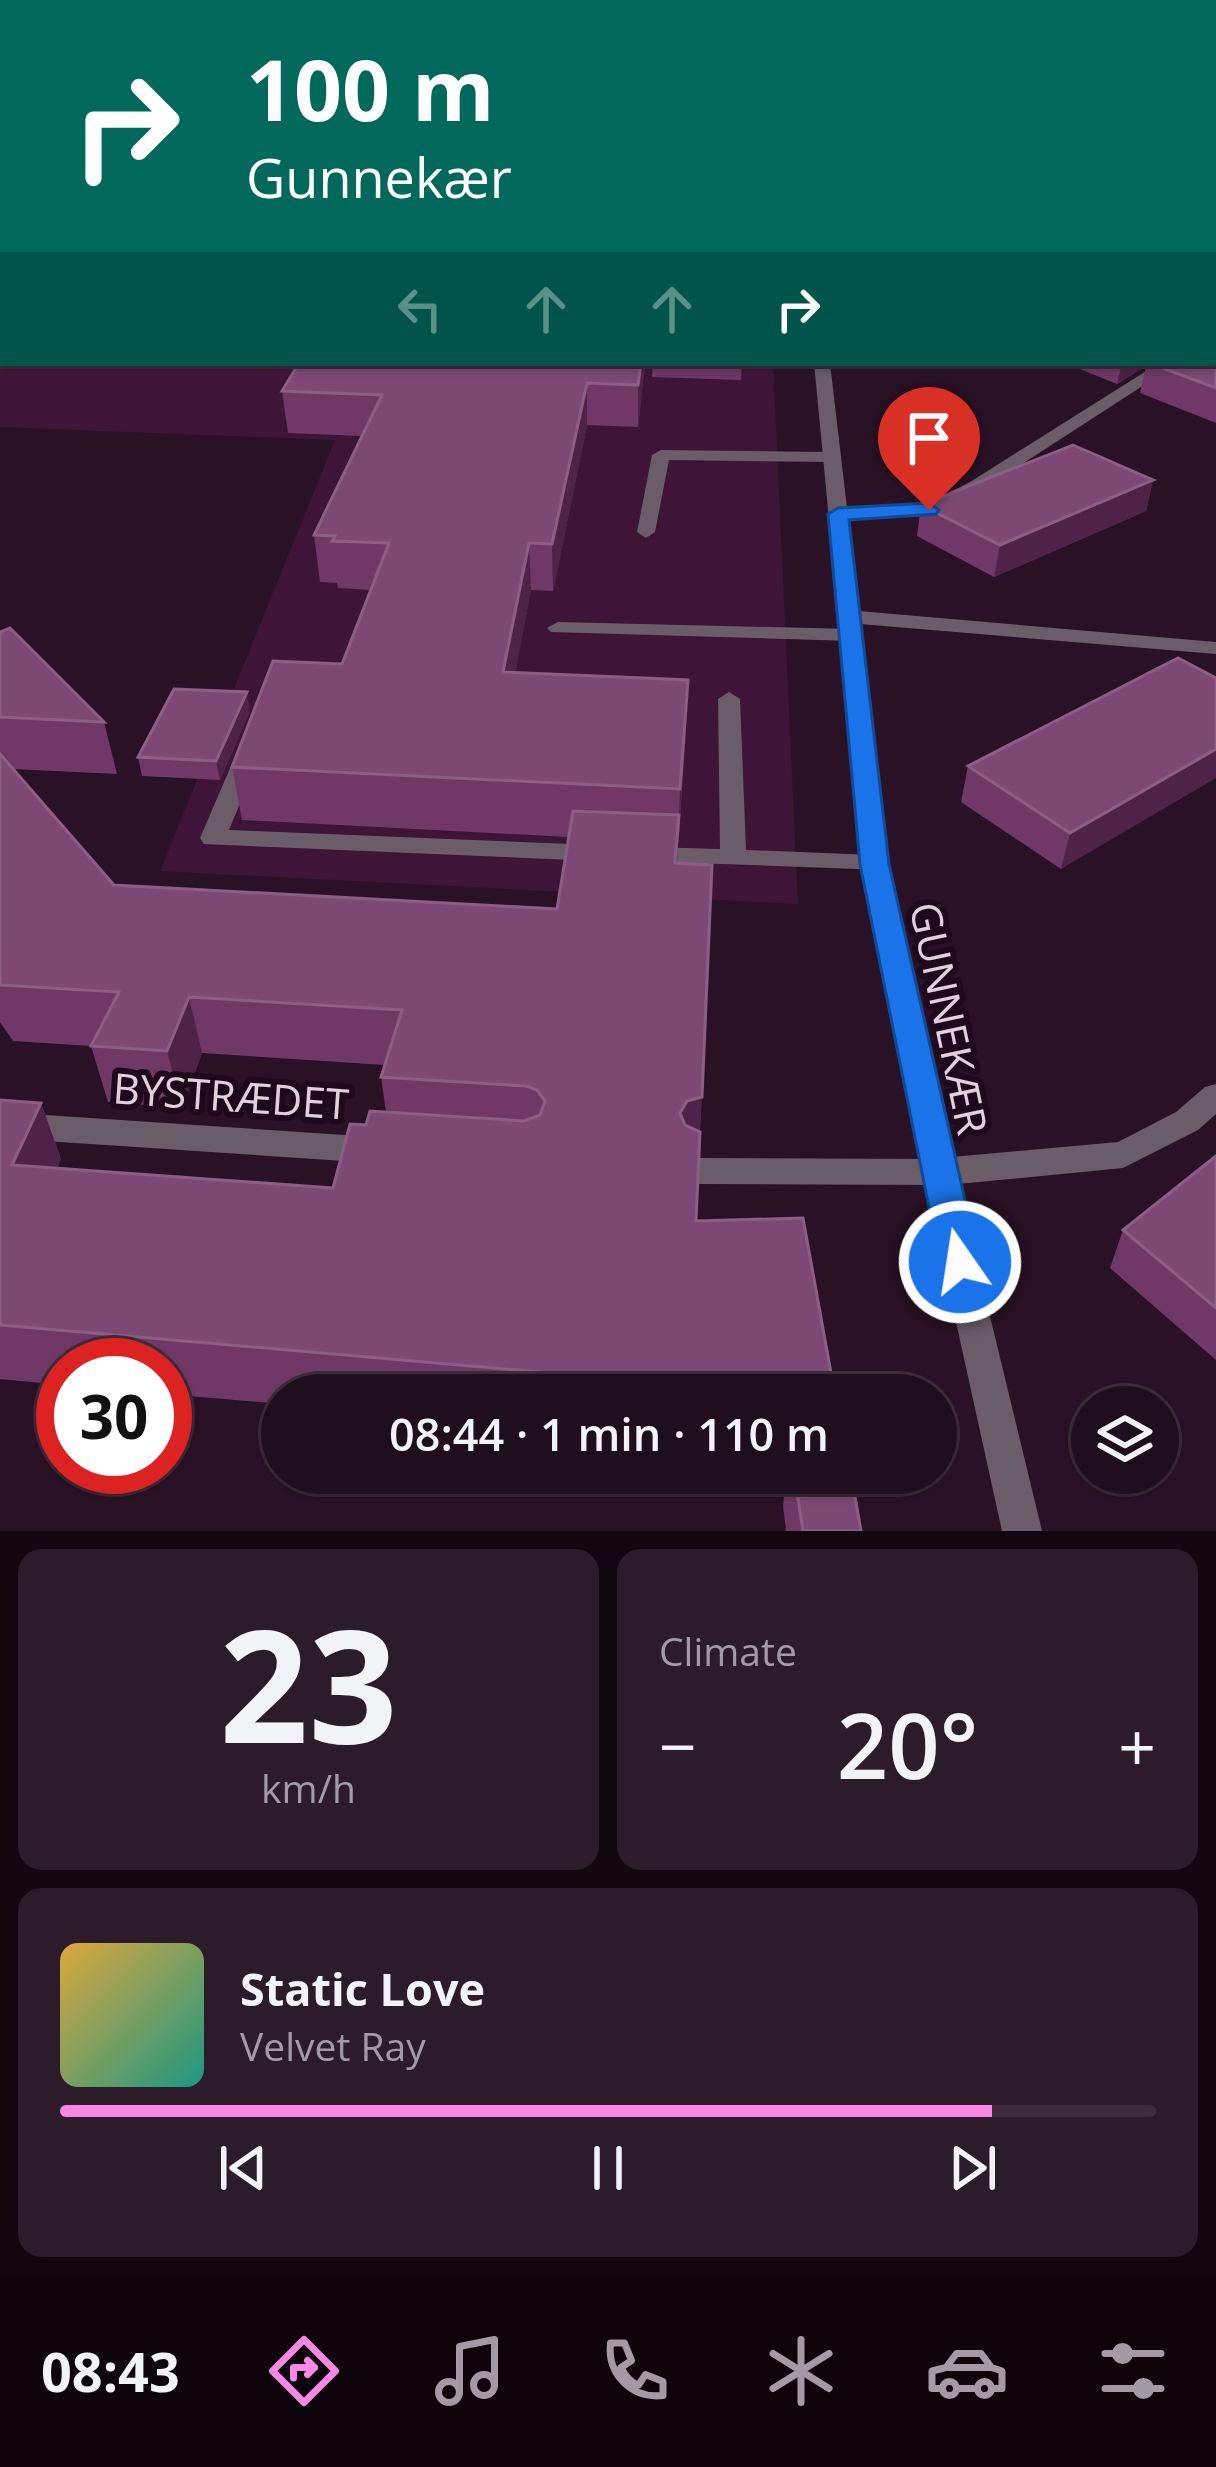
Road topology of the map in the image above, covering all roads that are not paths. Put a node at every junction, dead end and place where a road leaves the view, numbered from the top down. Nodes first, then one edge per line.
1 (822, 366) edge
2 (1165, 366) edge
3 (832, 457) junction
4 (838, 514) junction
5 (646, 532) dead end
6 (851, 626) junction
7 (558, 628) dead end
8 (1216, 648) edge
9 (729, 699) dead end
10 (258, 730) edge
11 (733, 858) junction
12 (874, 864) junction
13 (1216, 1096) edge
14 (0, 1125) edge
15 (412, 1153) edge
16 (698, 1171) edge
17 (939, 1172) junction
18 (1022, 1531) edge

1 - 3 street, GUNNEKÆR
2 - 4 street
3 - 4 street, GUNNEKÆR
3 - 5 street
4 - 6 street, GUNNEKÆR
6 - 7 street
6 - 8 street
6 - 12 street, GUNNEKÆR
9 - 11 street
10 - 11 street
11 - 12 street
12 - 17 street, GUNNEKÆR
13 - 17 street
14 - 15 street, BYSTRÆDET
16 - 17 street
17 - 18 street, GUNNEKÆR

